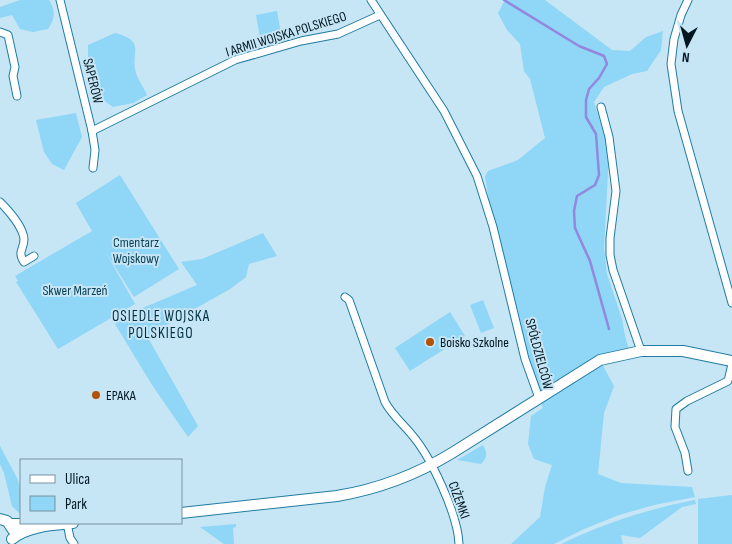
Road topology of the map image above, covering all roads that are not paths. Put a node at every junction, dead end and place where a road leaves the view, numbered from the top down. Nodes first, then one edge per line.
1 (60, 0) edge
2 (371, 0) edge
3 (688, 0) edge
4 (380, 14) junction
5 (0, 32) edge
6 (17, 96) dead end
7 (601, 107) dead end
8 (92, 130) junction
9 (92, 168) dead end
10 (0, 202) edge
11 (34, 256) dead end
12 (345, 296) dead end
13 (732, 303) edge
14 (641, 351) junction
15 (732, 363) edge
16 (539, 398) junction
17 (432, 465) junction
18 (688, 470) dead end
19 (182, 513) edge
20 (4, 519) edge
21 (20, 521) edge
22 (45, 524) edge
23 (60, 524) edge
24 (67, 524) edge
25 (53, 525) junction
26 (9, 542) edge
27 (74, 544) edge
28 (459, 544) edge

1 - 8 street, SAPERÓW
2 - 4 street, SPÓŁDZIELCÓW
3 - 13 street
4 - 8 street, I ARMII WOJSKA POLSKIEGO
4 - 16 street, SPÓŁDZIELCÓW
5 - 6 street
7 - 14 street
8 - 9 street, SAPERÓW
10 - 11 street
12 - 17 street, CIŻEMKI
14 - 15 street
14 - 16 street
15 - 18 street
16 - 17 street, SPÓŁDZIELCÓW
17 - 19 street, SPÓŁDZIELCÓW
17 - 28 street, CIŻEMKI
20 - 21 street
20 - 26 street
22 - 25 street
23 - 25 street
24 - 27 street
25 - 26 street

